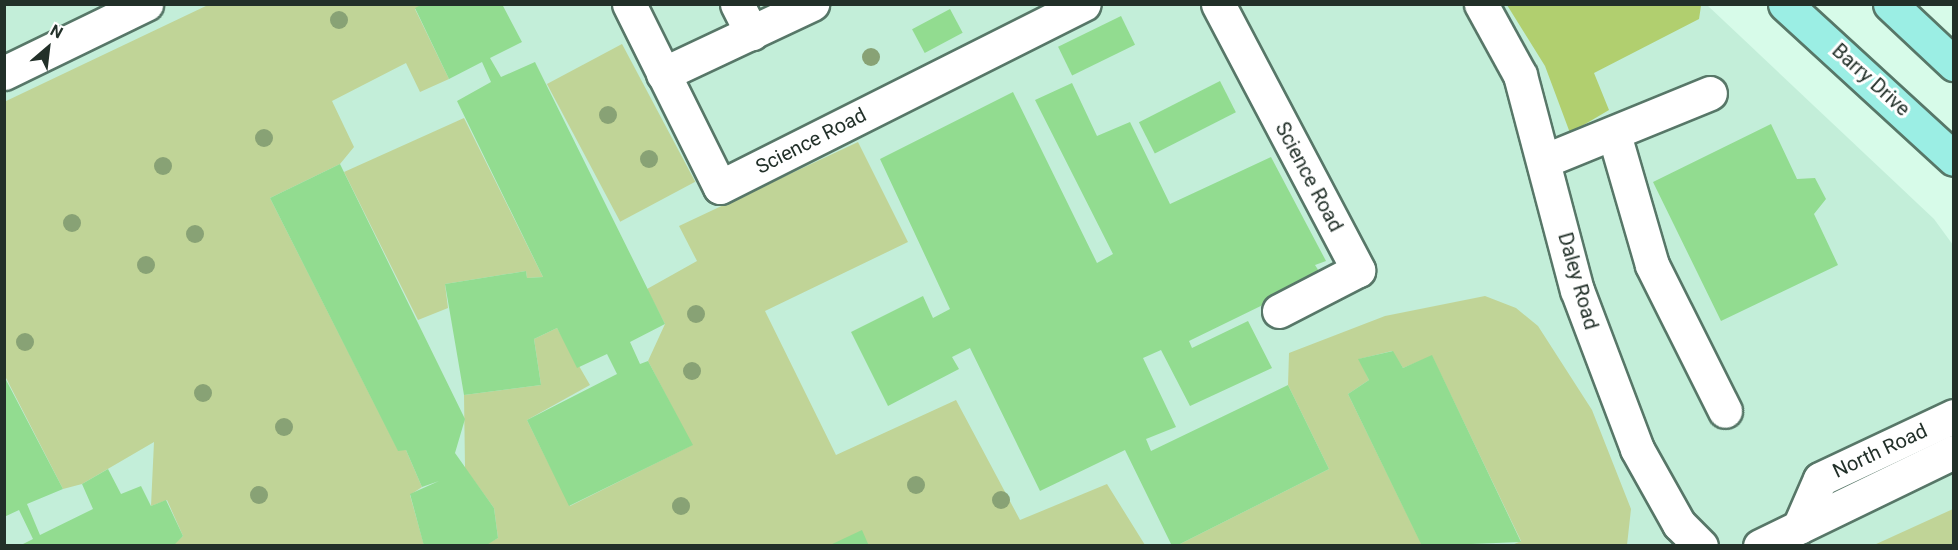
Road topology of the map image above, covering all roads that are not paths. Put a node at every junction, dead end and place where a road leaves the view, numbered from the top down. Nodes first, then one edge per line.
1 (146, 4) edge
2 (629, 4) edge
3 (737, 4) edge
4 (812, 4) edge
5 (1084, 4) edge
6 (1218, 4) edge
7 (1481, 4) edge
8 (1785, 4) edge
9 (1890, 4) edge
10 (752, 33) junction
11 (1953, 64) edge
12 (4, 73) edge
13 (663, 74) junction
14 (1710, 93) dead end
15 (1614, 134) junction
16 (1953, 159) edge
17 (1546, 160) junction
18 (1279, 311) dead end
19 (1725, 411) dead end
20 (1953, 416) edge
21 (1953, 452) edge
22 (1799, 527) junction
23 (1692, 543) edge
24 (1760, 546) edge

1 - 12 street
2 - 13 street, Science Road
3 - 10 street
4 - 10 street
5 - 13 street, Science Road
6 - 18 street, Science Road
7 - 17 street, Daley Road
8 - 16 main road, Barry Drive
9 - 11 main road
10 - 13 street
14 - 15 street
15 - 17 street
15 - 19 street
17 - 23 street, Daley Road
20 - 22 street, North Road
21 - 22 street, North Road
22 - 24 street, North Road

